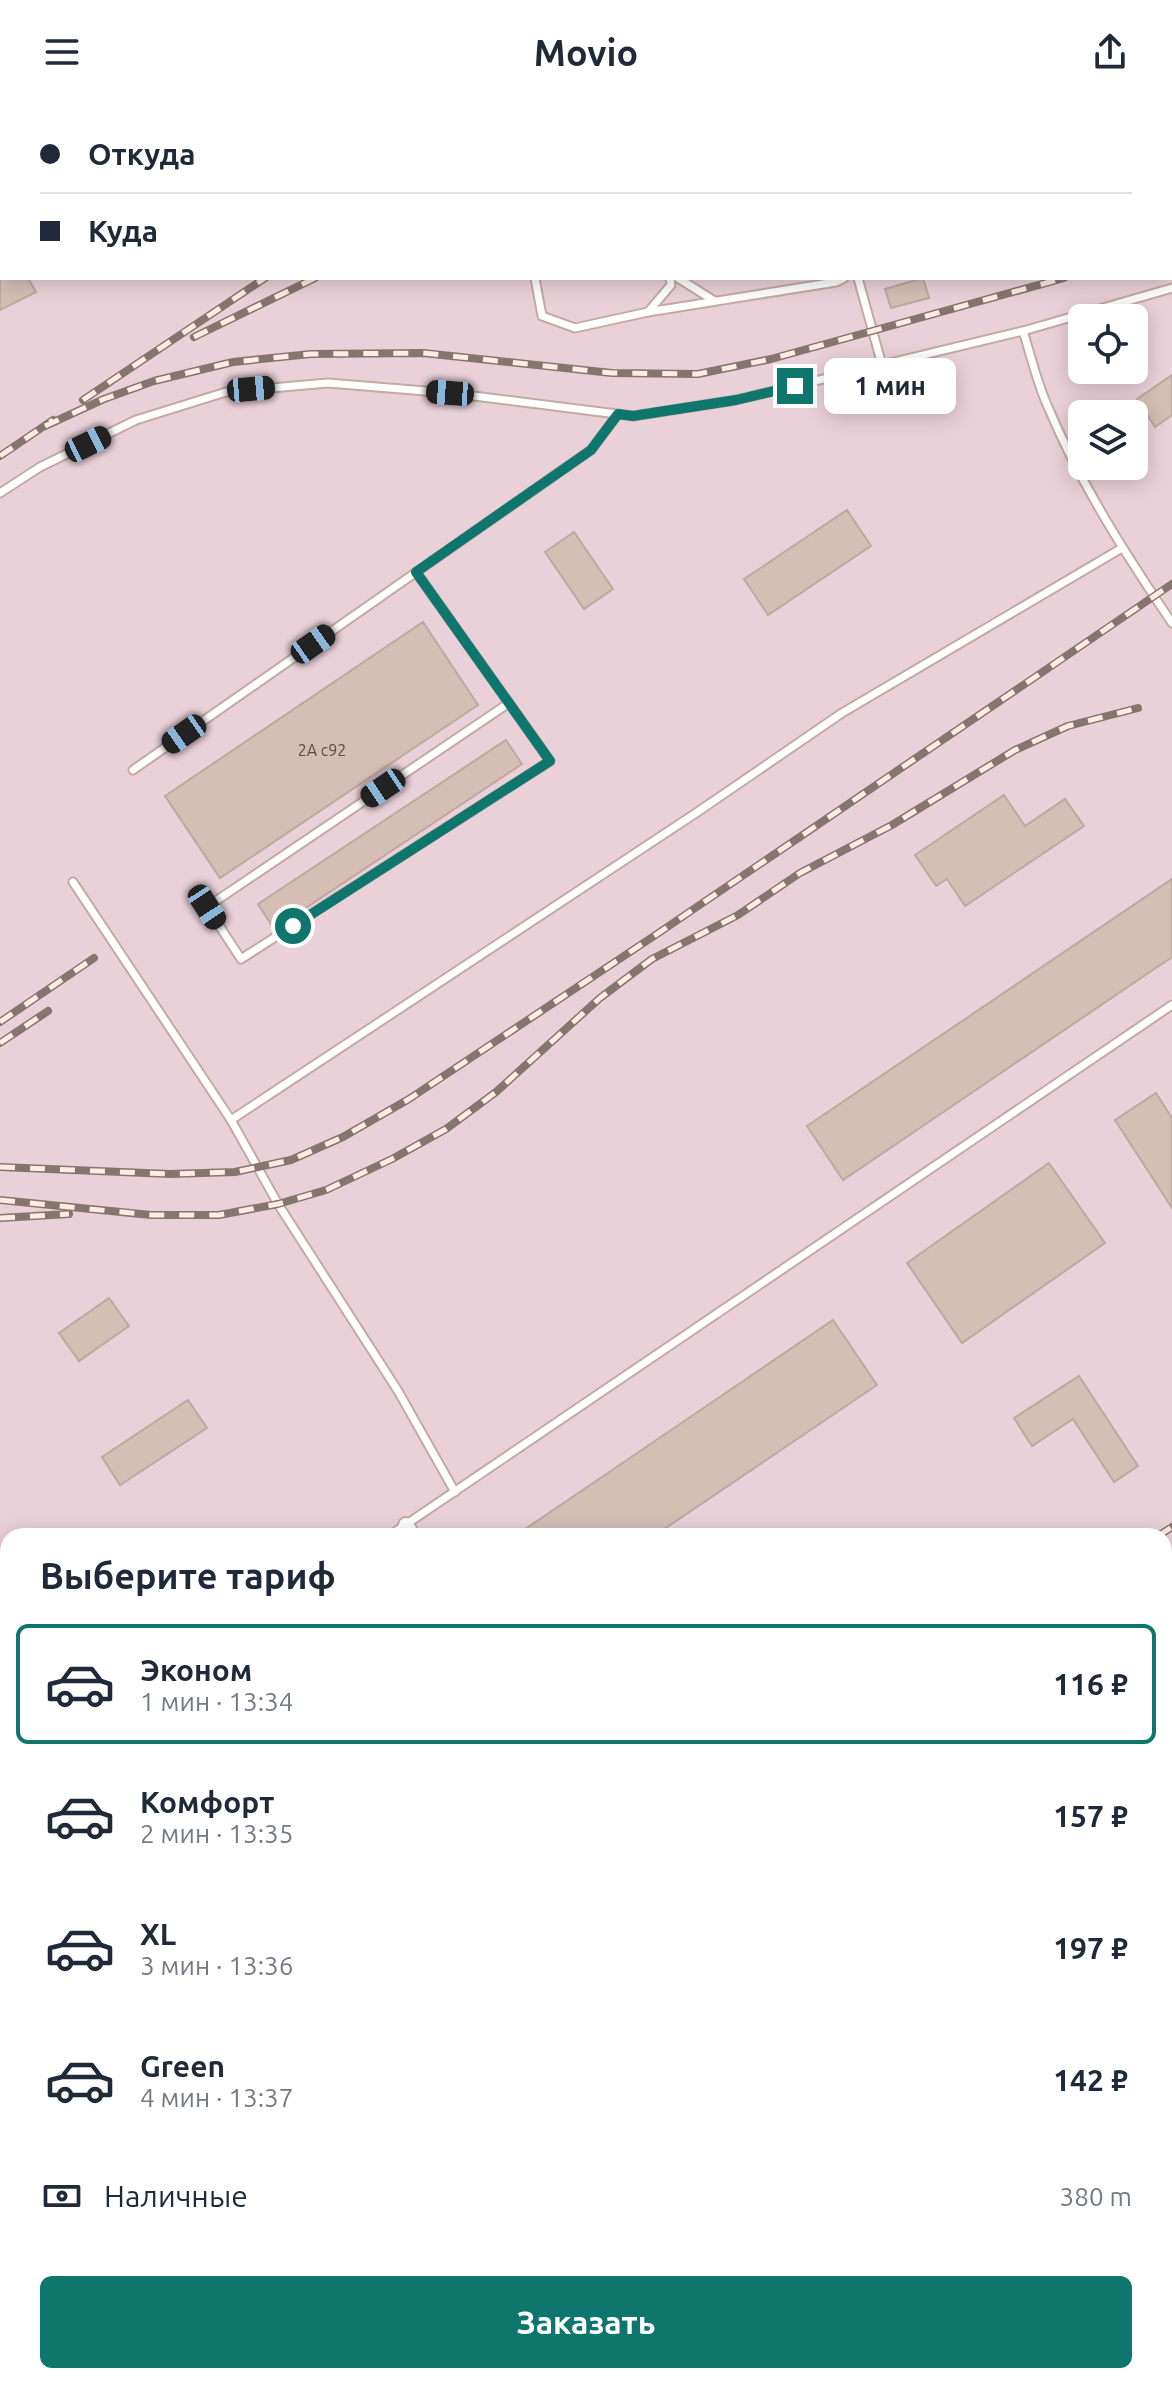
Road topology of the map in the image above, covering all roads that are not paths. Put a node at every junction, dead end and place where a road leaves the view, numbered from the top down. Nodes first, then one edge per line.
1 (535, 280) edge
2 (670, 280) edge
3 (681, 280) edge
4 (840, 280) edge
5 (859, 280) edge
6 (1172, 288) edge
7 (714, 301) junction
8 (648, 312) junction
9 (1023, 331) junction
10 (882, 365) junction
11 (618, 414) junction
12 (0, 493) edge
13 (1122, 548) junction
14 (416, 572) junction
15 (1172, 623) edge
16 (509, 703) junction
17 (133, 770) dead end
18 (73, 882) dead end
19 (1172, 1005) edge
20 (231, 1120) junction
21 (455, 1492) junction
22 (413, 1528) edge

1 - 8 lane
2 - 8 lane
3 - 7 lane
4 - 7 lane
5 - 10 lane
6 - 9 lane
7 - 8 lane
9 - 10 lane
9 - 13 lane
10 - 11 lane
11 - 12 lane
11 - 14 lane
13 - 15 lane
13 - 20 lane
14 - 16 lane
14 - 17 lane
16 - 16 lane
18 - 20 lane
19 - 21 lane
20 - 21 lane
21 - 22 lane

